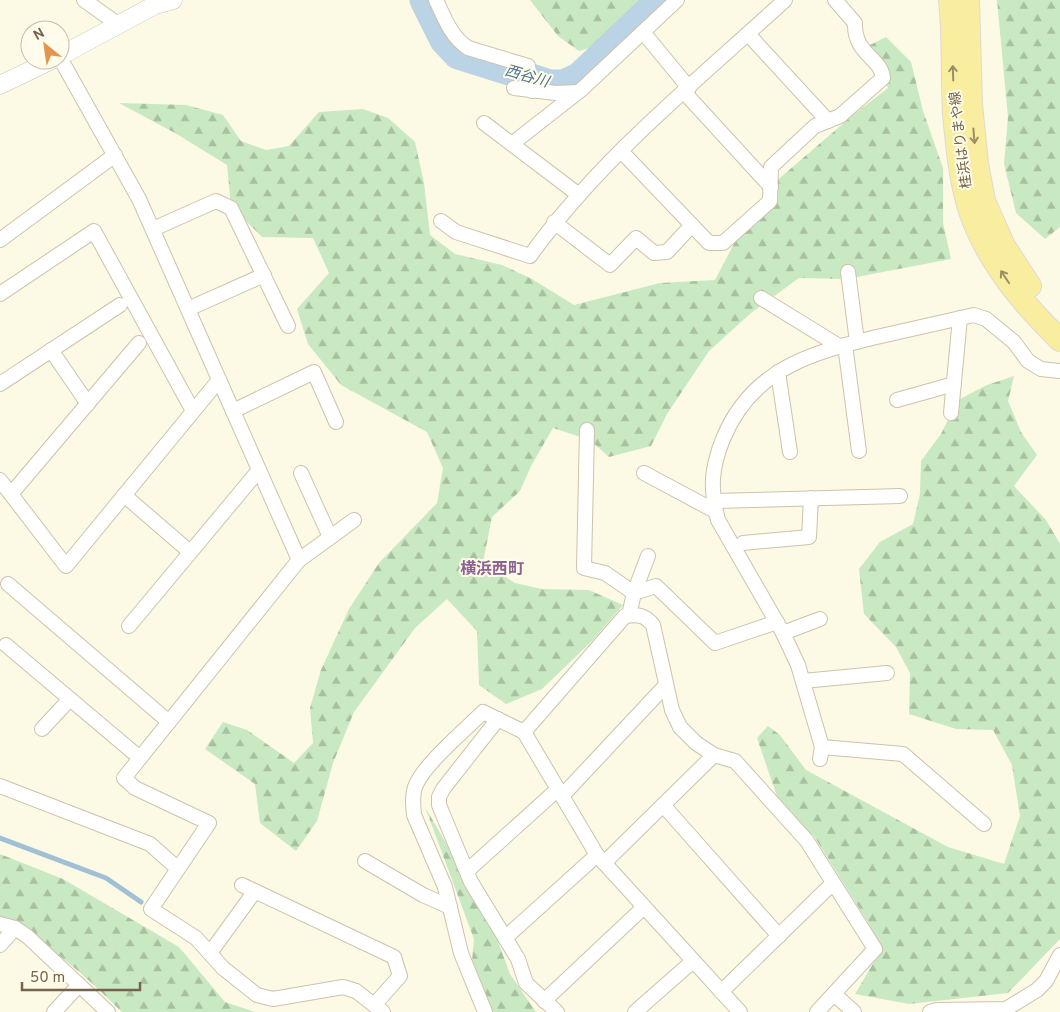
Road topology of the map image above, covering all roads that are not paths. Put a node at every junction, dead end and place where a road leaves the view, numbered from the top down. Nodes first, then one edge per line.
1 (84, 0) edge
2 (173, 0) edge
3 (436, 0) edge
4 (677, 0) edge
5 (785, 0) edge
6 (835, 0) edge
7 (950, 0) edge
8 (968, 0) edge
9 (119, 25) junction
10 (643, 32) junction
11 (748, 34) junction
12 (70, 52) edge
13 (32, 70) edge
14 (67, 70) edge
15 (0, 86) edge
16 (514, 88) dead end
17 (687, 90) junction
18 (532, 91) junction
19 (578, 92) junction
20 (828, 121) junction
21 (484, 123) dead end
22 (512, 143) junction
23 (621, 151) junction
24 (115, 155) junction
25 (770, 187) junction
26 (579, 195) junction
27 (441, 221) dead end
28 (554, 222) junction
29 (692, 225) junction
30 (152, 229) junction
31 (0, 240) edge
32 (848, 272) dead end
33 (264, 275) junction
34 (0, 294) edge
35 (761, 298) dead end
36 (120, 305) dead end
37 (188, 309) junction
38 (960, 318) junction
39 (1060, 318) edge
40 (288, 326) dead end
41 (1060, 340) edge
42 (139, 343) dead end
43 (847, 344) junction
44 (51, 350) junction
45 (1060, 371) edge
46 (778, 372) junction
47 (219, 380) junction
48 (0, 384) edge
49 (954, 384) junction
50 (897, 400) dead end
51 (88, 404) junction
52 (194, 411) junction
53 (233, 411) junction
54 (951, 413) dead end
55 (336, 422) dead end
56 (587, 430) dead end
57 (859, 451) dead end
58 (790, 452) dead end
59 (259, 470) junction
60 (301, 473) dead end
61 (644, 473) dead end
62 (0, 480) edge
63 (11, 494) junction
64 (124, 495) junction
65 (900, 496) dead end
66 (811, 498) junction
67 (714, 506) junction
68 (354, 520) dead end
69 (330, 537) junction
70 (743, 543) dead end
71 (190, 552) junction
72 (648, 556) dead end
73 (299, 560) junction
74 (8, 584) dead end
75 (634, 593) junction
76 (630, 615) junction
77 (820, 619) dead end
78 (129, 626) dead end
79 (780, 628) junction
80 (6, 645) dead end
81 (887, 673) dead end
82 (803, 681) junction
83 (666, 685) junction
84 (70, 699) junction
85 (498, 719) junction
86 (169, 722) junction
87 (42, 729) dead end
88 (524, 732) junction
89 (714, 755) junction
90 (140, 758) junction
91 (0, 786) edge
92 (560, 792) junction
93 (662, 805) junction
94 (984, 824) dead end
95 (601, 859) junction
96 (365, 862) dead end
97 (177, 868) junction
98 (467, 871) junction
99 (833, 882) junction
100 (242, 885) dead end
101 (255, 891) junction
102 (450, 907) junction
103 (644, 907) junction
104 (0, 924) edge
105 (15, 928) junction
106 (779, 936) junction
107 (505, 938) junction
108 (0, 944) edge
109 (210, 954) junction
110 (1060, 955) edge
111 (693, 961) junction
112 (79, 985) junction
113 (721, 992) junction
114 (834, 994) junction
115 (544, 1001) junction
116 (379, 1008) edge
117 (952, 1011) edge
118 (54, 1012) edge
119 (108, 1012) edge
120 (485, 1012) edge
121 (558, 1012) edge
122 (635, 1012) edge
123 (740, 1012) edge
124 (817, 1012) edge
125 (854, 1012) edge
126 (930, 1012) edge

1 - 9 street
2 - 9 street
3 - 18 street
4 - 10 street
5 - 11 street
6 - 20 street
41 -> 7 main road, 桂浜はりまや線
8 -> 39 main road, 桂浜はりまや線
9 - 12 street
10 - 17 street
10 - 19 street
11 - 17 street
11 - 20 street
13 - 15 street
14 - 24 street
16 - 18 street
17 - 23 street
17 - 25 street
18 - 19 street
19 - 22 street
20 - 25 street
21 - 22 street
22 - 26 street
23 - 26 street
23 - 29 street
24 - 30 street
24 - 31 street
25 - 29 street
26 - 28 street
27 - 28 street
28 - 29 street
30 - 33 street
30 - 37 street
32 - 43 street
33 - 37 street
33 - 40 street
34 - 52 street
35 - 43 street
36 - 44 street
37 - 47 street
38 - 43 street
38 - 45 street
38 - 49 street
42 - 51 street
43 - 46 street
43 - 57 street
44 - 48 street
44 - 51 street
46 - 58 street
46 - 67 street
47 - 52 street
47 - 53 street
49 - 50 street
49 - 54 street
51 - 63 street
52 - 64 street
53 - 55 street
53 - 59 street
56 - 75 street
59 - 71 street
59 - 73 street
60 - 69 street
61 - 67 street
62 - 63 street
63 - 64 street
64 - 71 street
65 - 66 street
66 - 67 street
66 - 70 street
67 - 79 street
68 - 69 street
69 - 73 street
71 - 78 street
72 - 75 street
73 - 86 street
74 - 86 street
75 - 76 street
75 - 79 street
76 - 83 street
76 - 88 street
77 - 79 street
79 - 82 street
80 - 84 street
81 - 82 street
82 - 94 street
83 - 89 street
83 - 92 street
84 - 87 street
84 - 90 street
85 - 88 street
85 - 98 street
85 - 102 street
86 - 90 street
88 - 92 street
89 - 93 street
89 - 99 street
90 - 97 street
91 - 97 street
92 - 95 street
92 - 98 street
93 - 95 street
93 - 106 street
95 - 103 street
95 - 107 street
96 - 102 street
97 - 109 street
98 - 107 street
99 - 106 street
99 - 114 street
100 - 101 street
101 - 109 street
101 - 116 street
102 - 120 street
103 - 111 street
103 - 115 street
104 - 105 street
105 - 108 street
105 - 112 street
106 - 113 street
107 - 115 street
109 - 116 street
110 - 117 street
111 - 113 street
111 - 122 street
112 - 118 street
112 - 119 street
113 - 123 street
114 - 124 street
114 - 125 street
115 - 121 street
117 - 126 street

